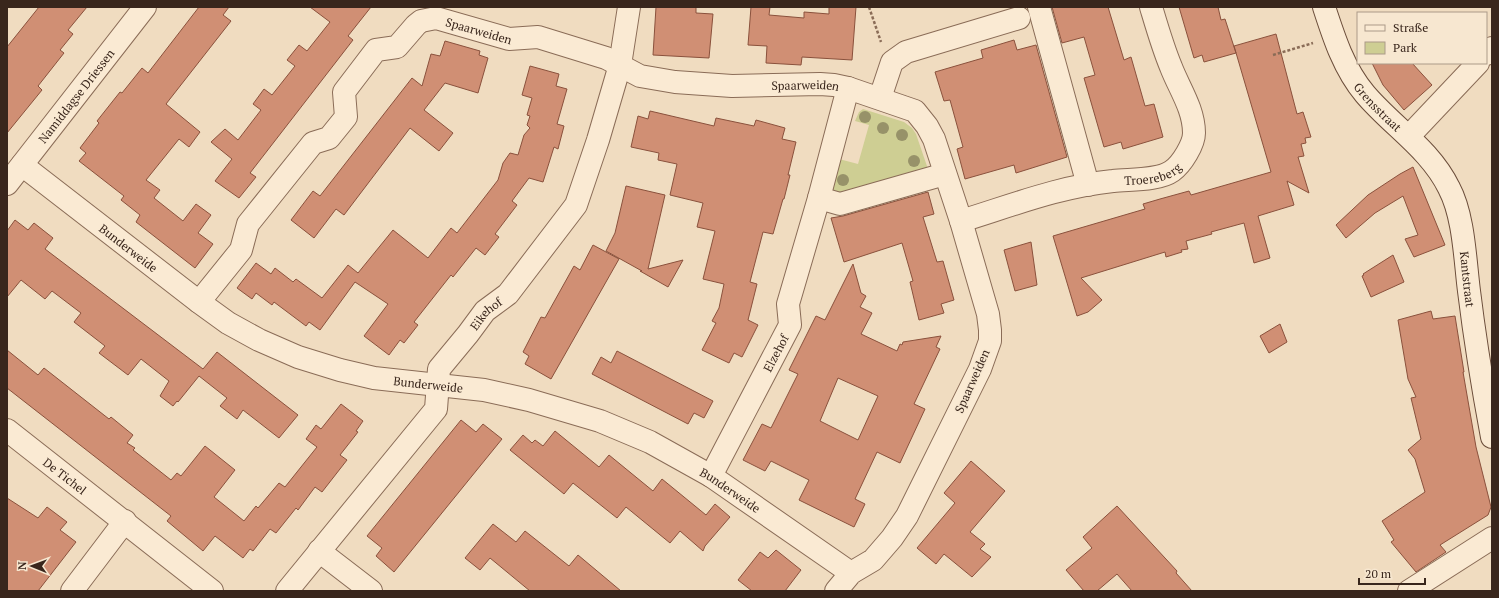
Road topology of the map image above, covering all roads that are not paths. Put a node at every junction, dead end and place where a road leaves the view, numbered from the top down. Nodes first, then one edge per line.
1 (145, 7) edge
2 (629, 7) edge
3 (1039, 7) edge
4 (1151, 7) edge
5 (1324, 7) edge
6 (1019, 18) dead end
7 (1477, 64) edge
8 (620, 65) junction
9 (848, 88) junction
10 (880, 98) junction
11 (1409, 136) junction
12 (22, 165) junction
13 (945, 174) junction
14 (7, 184) edge
15 (1088, 185) junction
16 (819, 198) junction
17 (960, 221) junction
18 (199, 302) junction
19 (437, 384) junction
20 (7, 430) edge
21 (1492, 437) edge
22 (711, 476) junction
23 (124, 521) junction
24 (1492, 538) edge
25 (319, 551) junction
26 (851, 573) junction
27 (72, 591) edge
28 (212, 591) edge
29 (287, 591) edge
30 (370, 591) edge
31 (836, 591) edge
32 (1409, 591) edge

1 - 12 street, Namiddagse Driessen
2 - 8 street, Eikehof
3 - 15 street
4 - 15 street, Troereberg
5 - 11 street, Grensstraat
6 - 10 street
7 - 11 street
8 - 9 street, Spaarweiden
8 - 18 street, Spaarweiden
8 - 19 street, Eikehof
9 - 10 street, Spaarweiden
9 - 16 street, Elzehof
10 - 13 street, Spaarweiden
11 - 21 street, Kantstraat
12 - 14 street, Namiddagse Driessen
12 - 18 street, Bunderweide
13 - 16 street
13 - 17 street, Spaarweiden
15 - 17 street, Troereberg
16 - 22 street, Elzehof
17 - 26 street, Spaarweiden
18 - 19 street, Bunderweide
19 - 22 street, Bunderweide
19 - 25 street, Eikehof
20 - 23 street, De Tichel
22 - 26 street, Bunderweide
23 - 27 street
23 - 28 street, De Tichel
24 - 32 street
25 - 29 street, Eikehof
25 - 30 street
26 - 31 street, Spaarweiden

